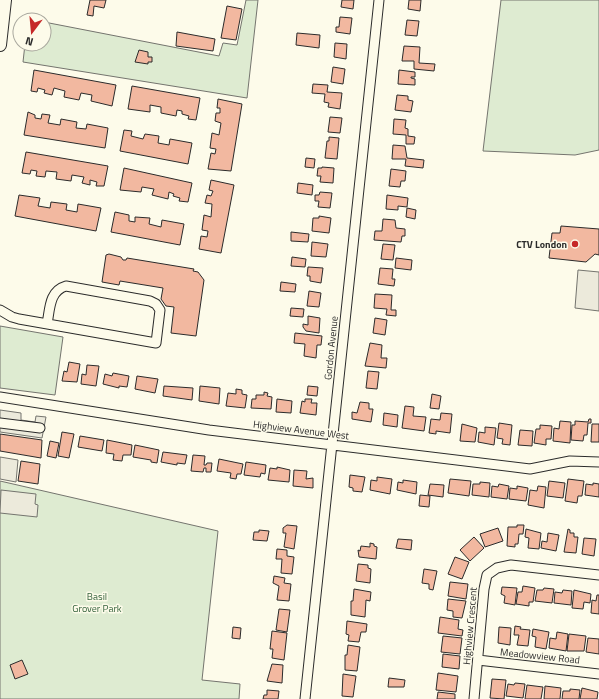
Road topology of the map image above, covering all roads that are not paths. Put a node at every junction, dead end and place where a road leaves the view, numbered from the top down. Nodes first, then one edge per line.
1 (379, 0) edge
2 (3, 2) edge
3 (0, 45) edge
4 (0, 310) edge
5 (47, 324) junction
6 (0, 397) edge
7 (0, 423) edge
8 (40, 428) dead end
9 (332, 446) junction
10 (599, 462) edge
11 (599, 575) edge
12 (478, 660) junction
13 (599, 674) edge
14 (305, 699) edge
15 (474, 699) edge

1 - 9 street, Gordon Avenue
2 - 3 main road
4 - 5 street
5 - 5 street
6 - 9 street, Highview Avenue West
7 - 8 street
9 - 10 street, Highview Avenue West
9 - 14 street, Gordon Avenue
11 - 12 street, Highview Crescent
12 - 13 street, Meadowview Road
12 - 15 street, Highview Crescent

